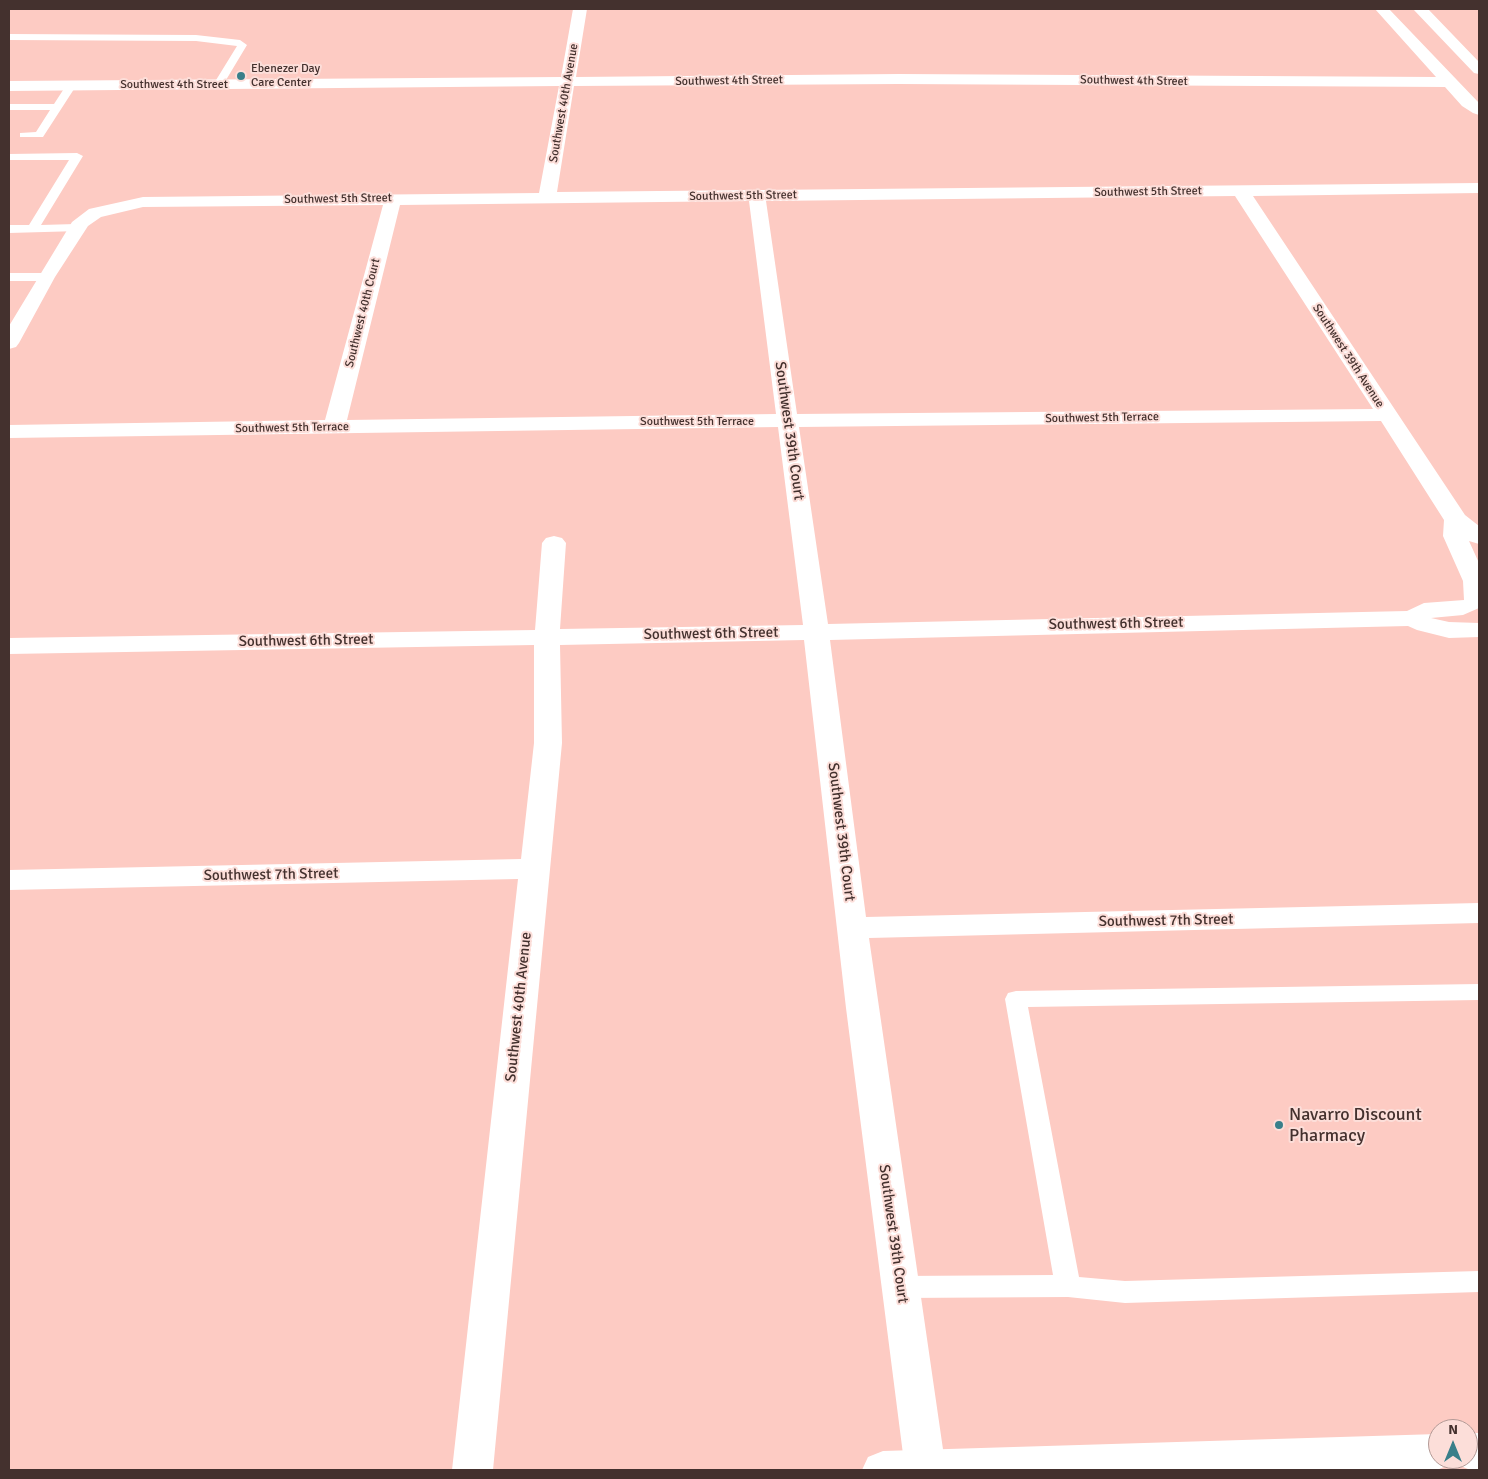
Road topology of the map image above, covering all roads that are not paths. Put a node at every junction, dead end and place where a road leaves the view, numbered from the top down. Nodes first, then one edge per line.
1 (580, 9) edge
2 (1382, 9) edge
3 (1420, 9) edge
4 (9, 37) edge
5 (1479, 70) edge
6 (568, 82) junction
7 (1449, 82) junction
8 (218, 85) junction
9 (9, 86) edge
10 (72, 86) junction
11 (9, 107) edge
12 (58, 107) junction
13 (1479, 110) edge
14 (24, 135) dead end
15 (9, 157) edge
16 (1479, 188) edge
17 (1241, 191) junction
18 (757, 196) junction
19 (547, 198) junction
20 (393, 199) junction
21 (76, 228) junction
22 (9, 229) edge
23 (33, 229) junction
24 (9, 277) edge
25 (46, 277) junction
26 (9, 343) edge
27 (1386, 415) junction
28 (788, 422) junction
29 (334, 427) junction
30 (9, 432) edge
31 (1456, 520) junction
32 (1479, 537) edge
33 (554, 543) dead end
34 (1473, 603) edge
35 (1413, 618) junction
36 (816, 631) junction
37 (1477, 631) edge
38 (547, 636) junction
39 (9, 646) edge
40 (533, 869) junction
41 (9, 880) edge
42 (1479, 913) edge
43 (853, 928) junction
44 (1479, 992) edge
45 (1016, 999) joint
46 (1479, 1282) edge
47 (1068, 1286) junction
48 (900, 1287) junction
49 (1428, 1453) edge
50 (1269, 1463) edge
51 (473, 1470) edge
52 (883, 1470) edge
53 (926, 1470) edge

1 - 6 street, Southwest 40th Avenue
2 - 7 street
3 - 5 street
4 - 8 lane
6 - 7 street, Southwest 4th Street
6 - 8 street, Southwest 4th Street
6 - 19 street, Southwest 40th Avenue
7 - 13 street
8 - 10 street, Southwest 4th Street
9 - 10 street, Southwest 4th Street
10 - 12 lane
11 - 12 lane
12 - 14 lane
15 - 23 lane
16 - 17 street, Southwest 5th Street
17 - 18 street, Southwest 5th Street
17 - 27 street, Southwest 39th Avenue
18 - 19 street, Southwest 5th Street
18 - 28 street, Southwest 39th Court
19 - 20 street, Southwest 5th Street
20 - 21 street, Southwest 5th Street
20 - 29 street, Southwest 40th Court
21 - 23 lane
21 - 25 street
22 - 23 lane
24 - 25 lane
25 - 26 street
27 - 28 street, Southwest 5th Terrace
27 - 31 street, Southwest 39th Avenue
28 - 29 street, Southwest 5th Terrace
28 - 36 street, Southwest 39th Court
29 - 30 street, Southwest 5th Terrace
31 - 32 street, Southwest 39th Avenue
31 - 34 street, Southwest 39th Avenue
33 - 38 street, Southwest 40th Avenue
34 - 35 street, Southwest 6th Street
34 - 37 street, Southwest 39th Avenue
35 - 36 street, Southwest 6th Street
35 - 37 street, Southwest 6th Street
36 - 38 street, Southwest 6th Street
36 - 43 street, Southwest 39th Court
38 - 39 street, Southwest 6th Street
38 - 40 street, Southwest 40th Avenue
40 - 41 street, Southwest 7th Street
40 - 51 street, Southwest 40th Avenue
42 - 43 street, Southwest 7th Street
43 - 48 street, Southwest 39th Court
44 - 45 lane
45 - 47 lane
46 - 47 lane
47 - 48 lane
48 - 53 street, Southwest 39th Court
49 - 50 street
50 - 53 street
52 - 53 street

